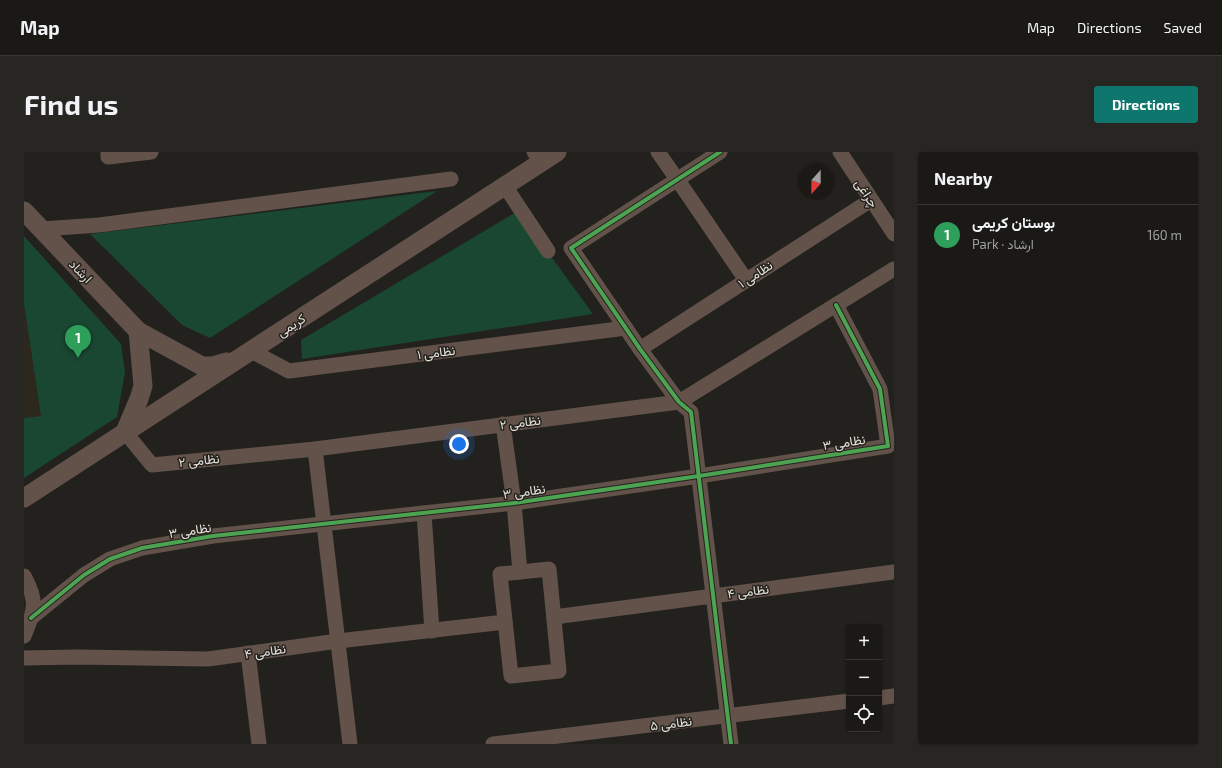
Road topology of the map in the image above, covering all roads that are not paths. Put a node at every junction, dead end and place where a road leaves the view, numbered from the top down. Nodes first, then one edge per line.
1 (108, 152) edge
2 (151, 152) edge
3 (658, 152) edge
4 (720, 152) edge
5 (840, 152) edge
6 (545, 155) edge
7 (674, 176) junction
8 (451, 179) dead end
9 (505, 186) junction
10 (871, 200) junction
11 (24, 211) edge
12 (42, 229) junction
13 (894, 234) edge
14 (548, 250) dead end
15 (894, 269) edge
16 (746, 280) junction
17 (836, 305) junction
18 (626, 328) junction
19 (138, 331) junction
20 (640, 349) junction
21 (245, 355) junction
22 (679, 402) junction
23 (503, 424) junction
24 (125, 432) junction
25 (315, 449) junction
26 (699, 476) junction
27 (24, 498) edge
28 (514, 503) junction
29 (424, 513) junction
30 (324, 524) junction
31 (520, 572) junction
32 (894, 572) edge
33 (24, 576) edge
34 (713, 596) junction
35 (554, 617) junction
36 (31, 618) junction
37 (505, 622) junction
38 (432, 631) junction
39 (24, 636) edge
40 (338, 641) junction
41 (248, 653) junction
42 (24, 658) edge
43 (894, 696) edge
44 (882, 698) edge
45 (846, 701) edge
46 (728, 716) junction
47 (259, 744) edge
48 (350, 744) edge
49 (493, 744) edge
50 (731, 744) edge

1 - 2 street
3 - 7 street
4 - 7 street
5 - 10 street, چراغی
6 - 9 street, کریمی
7 - 16 street
7 - 18 street
8 - 12 street
9 - 14 street
9 - 21 street, کریمی
10 - 13 street, چراغی
10 - 16 street, نظامی ۱
11 - 12 street, ارشاد
12 - 19 street, ارشاد
15 - 17 street, نظامی ۲
16 - 20 street, نظامی ۱
17 - 22 street, نظامی ۲
17 - 26 street, نظامی ۳
18 - 20 street
18 - 21 street, نظامی ۱
19 - 21 street, ارشاد
19 - 24 street
20 - 22 street
21 - 24 street, کریمی
22 - 23 street, نظامی ۲
22 - 26 street
23 - 25 street, نظامی ۲
23 - 28 street
24 - 25 street, نظامی ۲
24 - 27 street, کریمی
25 - 30 street
26 - 28 street, نظامی ۳
26 - 34 street
28 - 29 street, نظامی ۳
28 - 31 street
29 - 30 street, نظامی ۳
29 - 38 street
30 - 36 street, نظامی ۳
30 - 40 street
31 - 35 street
31 - 37 street
32 - 34 street, نظامی ۴
33 - 36 street
34 - 35 street, نظامی ۴
34 - 46 street
35 - 37 street
36 - 39 street
37 - 38 street, نظامی ۴
38 - 40 street, نظامی ۴
40 - 41 street, نظامی ۴
40 - 48 street
41 - 42 street, نظامی ۴
41 - 47 street
43 - 44 street
45 - 46 street, نظامی ۵
46 - 49 street, نظامی ۵
46 - 50 street

